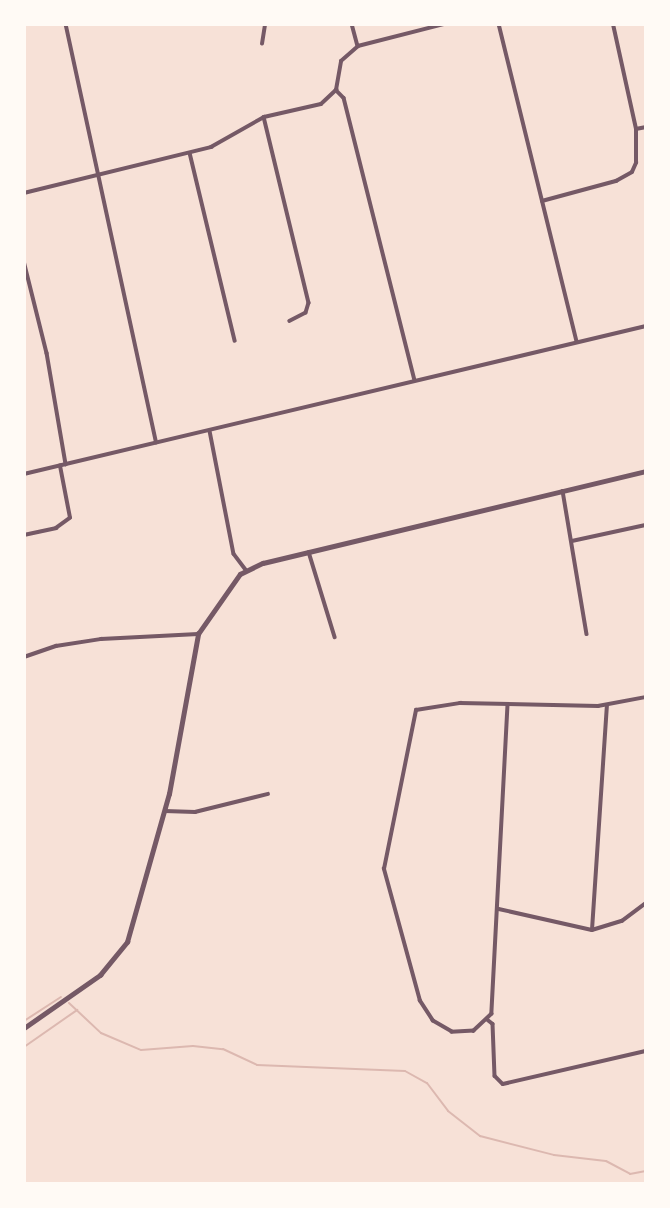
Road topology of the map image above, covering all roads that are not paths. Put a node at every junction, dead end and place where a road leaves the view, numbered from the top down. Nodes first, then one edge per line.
1 (65, 24) edge
2 (265, 24) edge
3 (352, 24) edge
4 (444, 24) edge
5 (499, 24) edge
6 (613, 24) edge
7 (262, 44) dead end
8 (358, 46) junction
9 (336, 90) junction
10 (264, 117) junction
11 (646, 127) edge
12 (636, 129) junction
13 (190, 153) junction
14 (96, 176) junction
15 (24, 193) edge
16 (541, 201) junction
17 (24, 261) edge
18 (290, 321) dead end
19 (646, 326) edge
20 (235, 341) dead end
21 (577, 342) junction
22 (415, 380) junction
23 (210, 430) junction
24 (156, 442) junction
25 (63, 465) junction
26 (646, 471) edge
27 (24, 474) edge
28 (563, 490) junction
29 (646, 525) edge
30 (24, 535) edge
31 (572, 541) junction
32 (309, 552) junction
33 (247, 571) junction
34 (198, 634) junction
35 (587, 634) dead end
36 (335, 637) dead end
37 (24, 657) edge
38 (646, 697) edge
39 (508, 705) junction
40 (607, 705) junction
41 (268, 794) dead end
42 (165, 811) junction
43 (646, 902) edge
44 (499, 909) junction
45 (592, 930) junction
46 (488, 1020) junction
47 (24, 1028) edge
48 (646, 1051) edge

1 - 14 street
2 - 7 street
3 - 8 street
4 - 8 street
5 - 16 street
6 - 12 street
8 - 9 street
9 - 10 street
9 - 22 street
10 - 13 street
10 - 18 street
11 - 12 street
12 - 16 street
13 - 14 street
13 - 20 street
14 - 15 street
14 - 24 street
16 - 21 street
17 - 25 street
19 - 21 street
21 - 22 street
22 - 23 street
23 - 24 street
23 - 33 street
24 - 25 street
25 - 27 street
25 - 30 street
26 - 28 street
28 - 31 street
28 - 32 street
29 - 31 street
31 - 35 street
32 - 33 street
32 - 36 street
33 - 34 street
34 - 37 street
34 - 42 street
38 - 40 street
39 - 40 street
39 - 44 street
39 - 46 street
40 - 45 street
41 - 42 street
42 - 47 street
43 - 45 street
44 - 45 street
44 - 46 street
46 - 48 street

